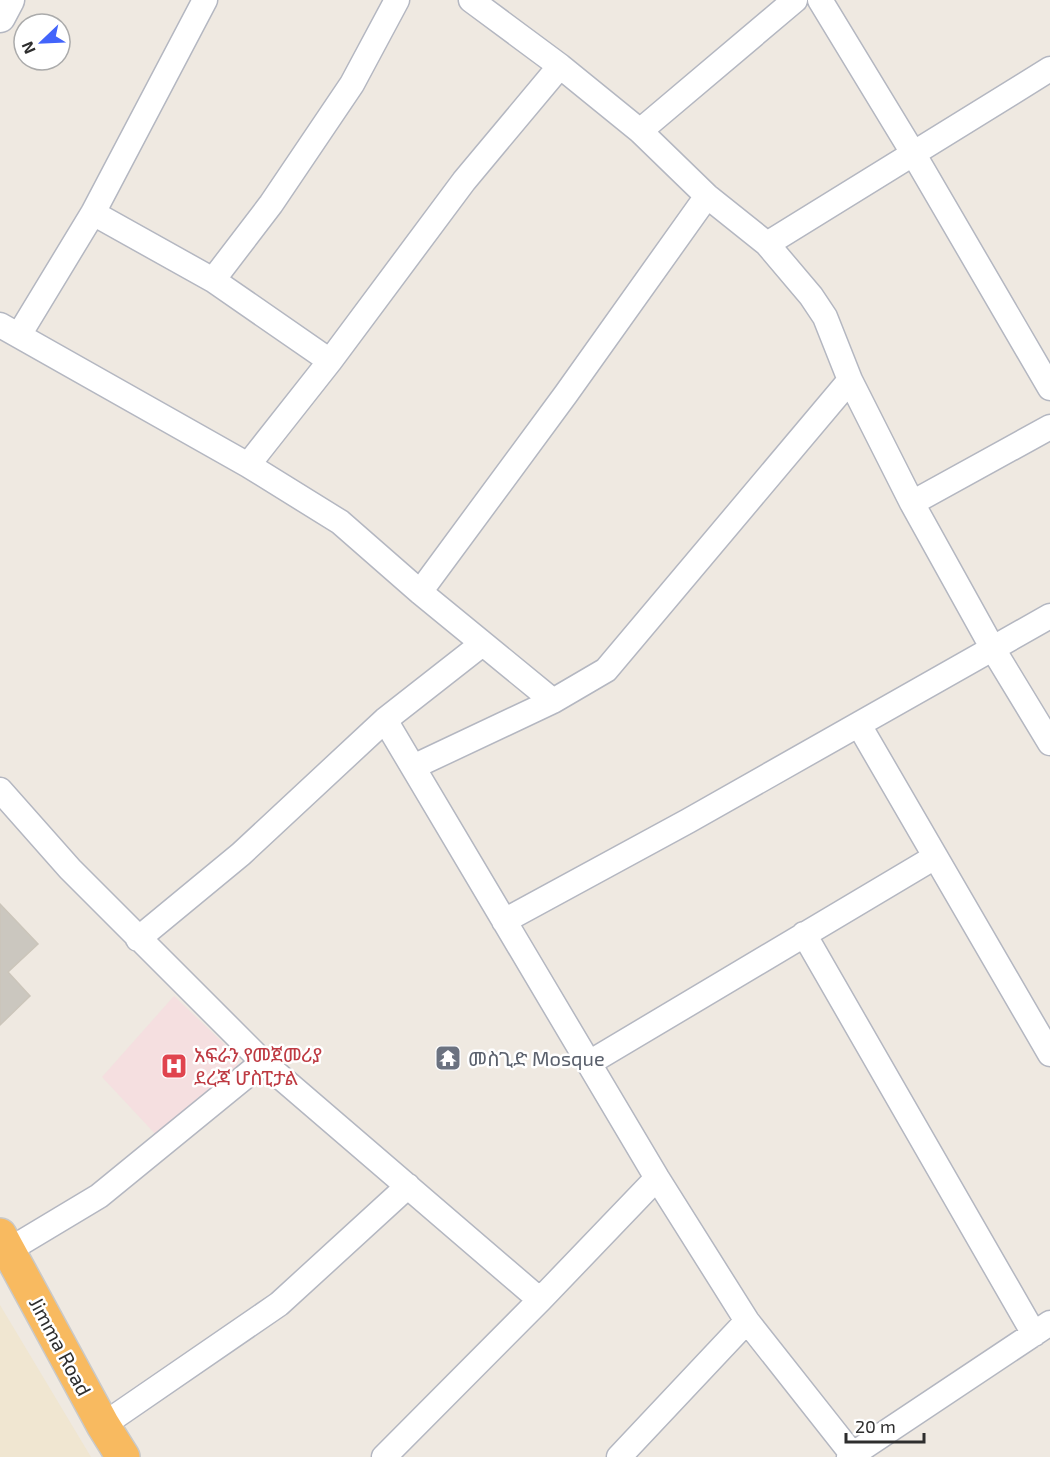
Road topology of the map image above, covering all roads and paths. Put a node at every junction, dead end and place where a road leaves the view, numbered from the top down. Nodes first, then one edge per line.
1 (9, 0) edge
2 (205, 0) edge
3 (397, 0) edge
4 (471, 0) edge
5 (795, 0) edge
6 (820, 0) edge
7 (0, 17) edge
8 (560, 66) junction
9 (1050, 69) edge
10 (640, 131) junction
11 (913, 153) junction
12 (707, 196) junction
13 (93, 213) junction
14 (767, 244) junction
15 (213, 280) junction
16 (10, 330) edge
17 (330, 361) junction
18 (850, 380) junction
19 (1050, 388) edge
20 (1050, 426) edge
21 (248, 465) junction
22 (912, 503) junction
23 (420, 592) junction
24 (1050, 616) edge
25 (482, 644) junction
26 (993, 649) junction
27 (553, 700) junction
28 (385, 720) junction
29 (859, 725) junction
30 (1050, 743) edge
31 (413, 767) junction
32 (0, 791) edge
33 (935, 857) junction
34 (504, 921) junction
35 (804, 934) junction
36 (138, 939) junction
37 (1050, 1054) edge
38 (263, 1062) junction
39 (589, 1063) junction
40 (657, 1178) junction
41 (408, 1186) junction
42 (4, 1242) edge
43 (540, 1300) junction
44 (747, 1322) junction
45 (1042, 1328) edge
46 (103, 1425) junction
47 (850, 1455) edge
48 (123, 1457) edge
49 (384, 1457) edge
50 (619, 1457) edge

1 - 7 street
2 - 13 street
3 - 15 street
4 - 8 street
5 - 10 street
6 - 11 street
8 - 10 street
8 - 17 street
9 - 11 street
10 - 12 street
11 - 14 street
11 - 19 street
12 - 14 street
12 - 23 street
13 - 15 street
13 - 16 street
14 - 18 street
15 - 17 street
16 - 21 street
17 - 21 street
18 - 22 street
18 - 27 street
20 - 22 street
21 - 23 street
22 - 26 street
23 - 25 street
24 - 26 street
25 - 27 street
25 - 28 street
26 - 29 street
26 - 30 street
27 - 31 street
28 - 31 street
28 - 36 street
29 - 33 street
29 - 34 street
31 - 34 street
32 - 36 street
33 - 35 street
33 - 37 street
34 - 39 street
35 - 39 street
35 - 45 street
36 - 38 street
38 - 41 street
38 - 42 street
39 - 40 street
40 - 43 street
40 - 44 street
41 - 43 street
41 - 46 street
42 - 46 highway, Jimma Road
43 - 49 street
44 - 47 street
44 - 50 street
45 - 47 street
46 - 48 highway, Jimma Road

